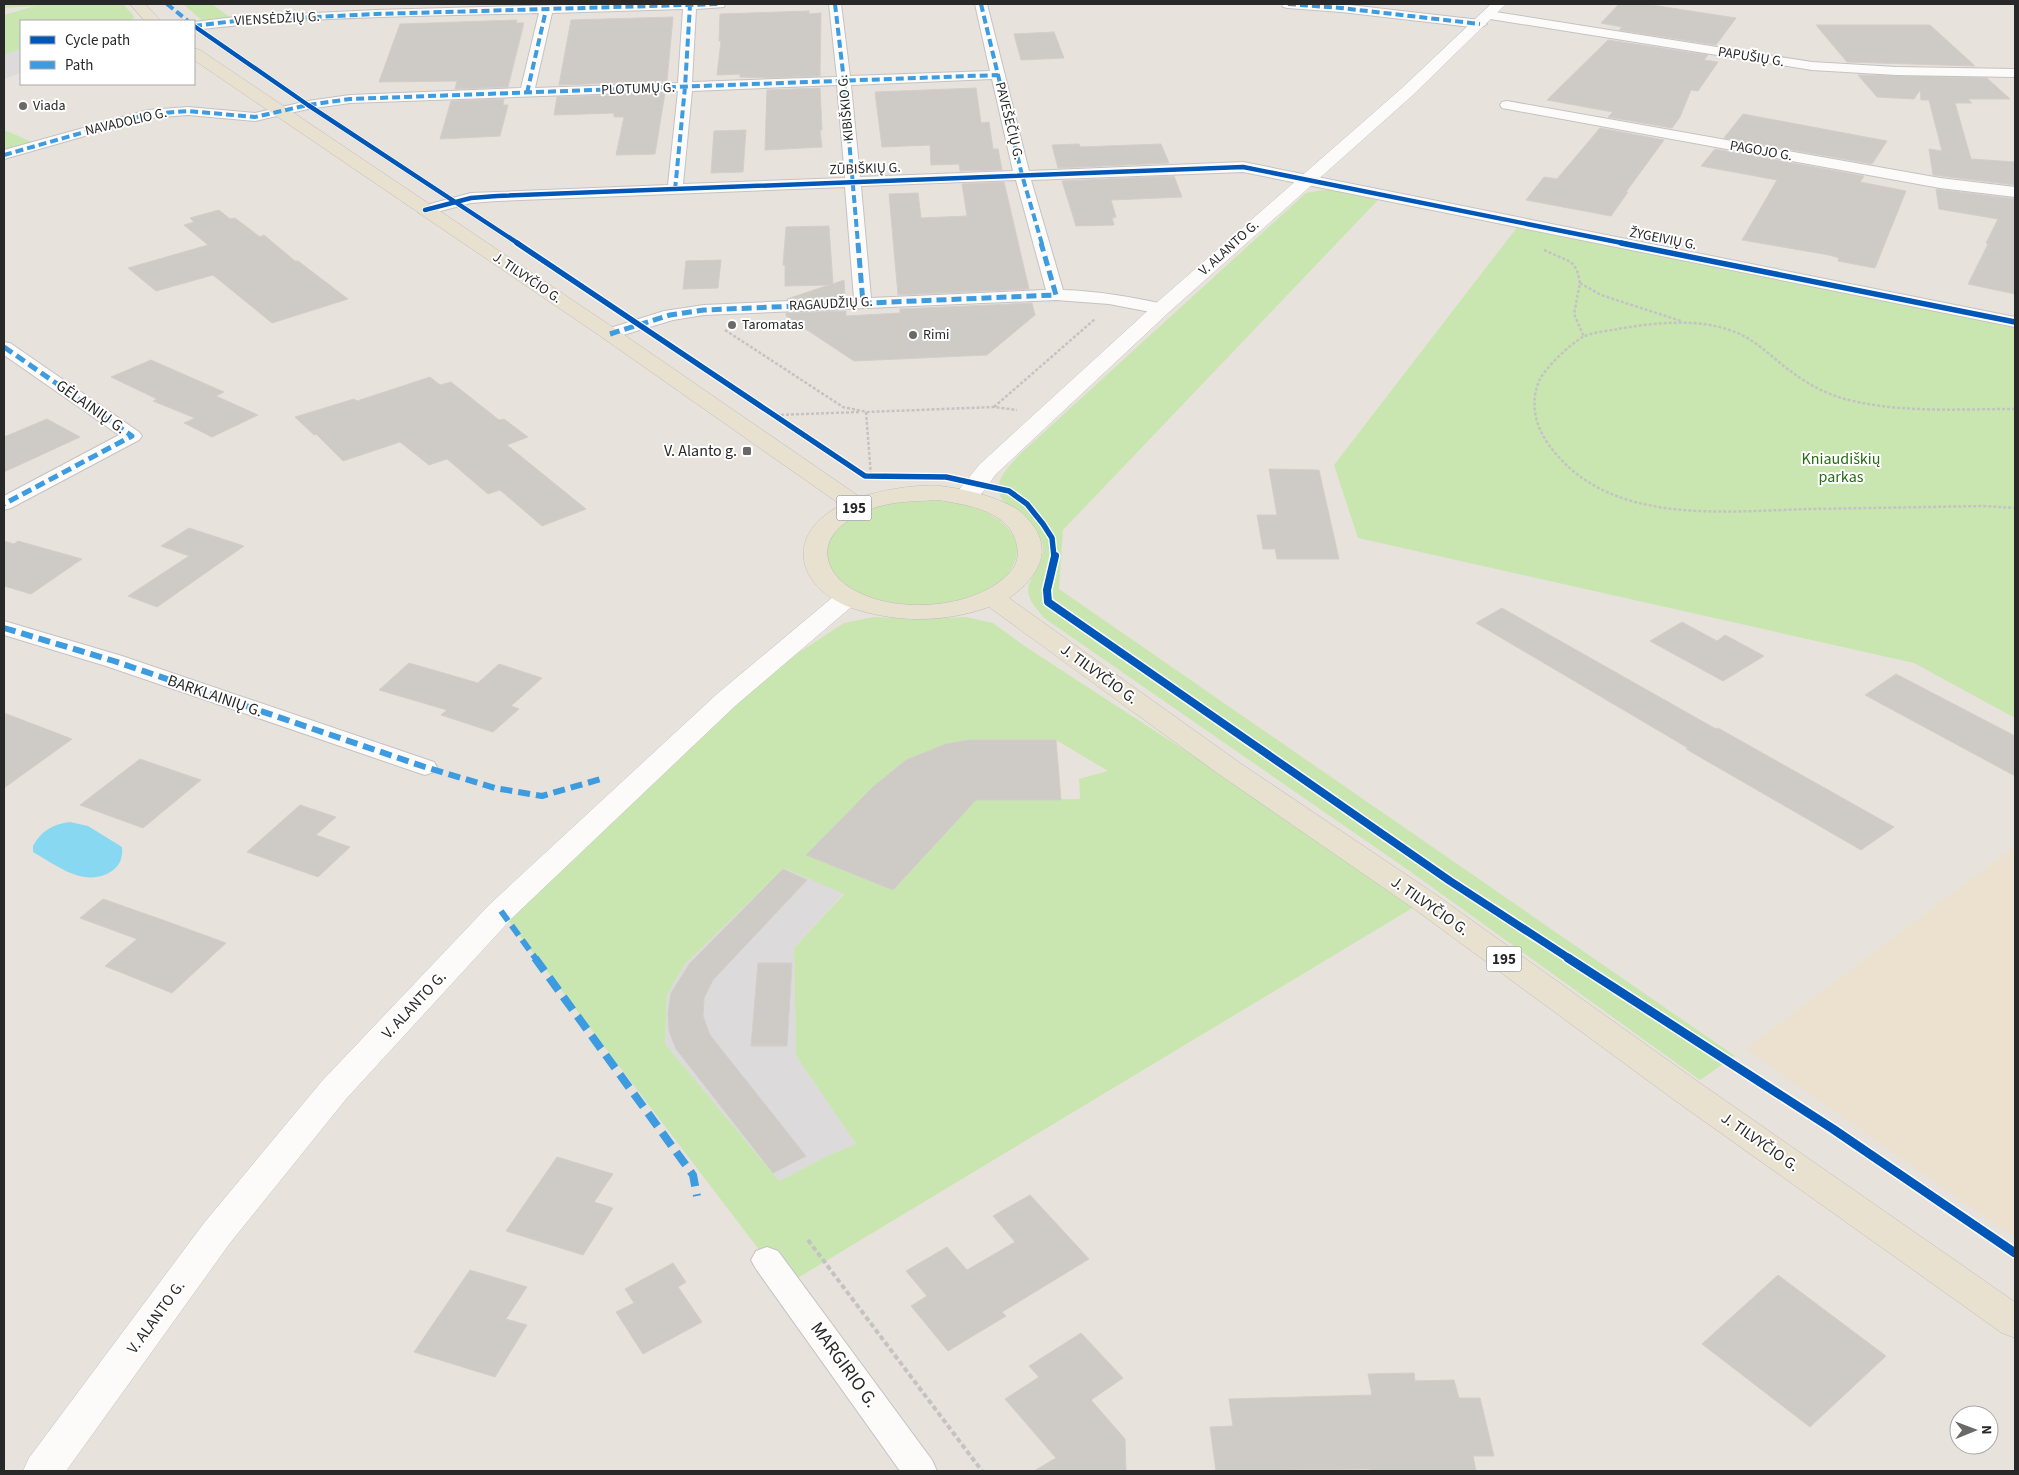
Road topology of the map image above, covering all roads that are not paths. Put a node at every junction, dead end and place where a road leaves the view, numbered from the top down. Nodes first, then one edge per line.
1 (137, 4) edge
2 (720, 4) edge
3 (835, 4) edge
4 (981, 4) edge
5 (1288, 4) edge
6 (690, 5) edge
7 (546, 10) junction
8 (1489, 14) edge
9 (151, 20) edge
10 (195, 26) edge
11 (195, 54) edge
12 (2015, 73) edge
13 (998, 75) junction
14 (844, 81) junction
15 (685, 87) junction
16 (527, 93) junction
17 (1507, 104) dead end
18 (280, 112) junction
19 (4, 155) edge
20 (1022, 175) junction
21 (1306, 180) junction
22 (852, 182) junction
23 (675, 190) junction
24 (2015, 192) edge
25 (425, 210) junction
26 (1056, 295) junction
27 (863, 303) junction
28 (1161, 309) junction
29 (2015, 322) edge
30 (610, 334) junction
31 (4, 347) edge
32 (965, 497) junction
33 (4, 504) edge
34 (858, 506) junction
35 (848, 597) junction
36 (991, 597) junction
37 (4, 628) edge
38 (425, 767) dead end
39 (767, 1260) dead end
40 (2015, 1322) edge
41 (43, 1471) edge
42 (920, 1471) edge

1 - 9 main road
2 - 6 street, VIENSĖDŽIŲ G.
3 - 14 street, KIBIŠKIO G.
4 - 13 street, PAVEŠEČIŲ G.
5 - 8 street
6 - 7 street, VIENSĖDŽIŲ G.
6 - 15 street
7 - 10 street, VIENSĖDŽIŲ G.
7 - 16 street
8 - 12 street, PAPUŠIŲ G.
8 - 21 main road, V. ALANTO G.
11 - 18 main road, J. TILVYČIO G. / 195
13 - 14 street, PLOTUMŲ G.
13 - 20 street, PAVEŠEČIŲ G.
14 - 15 street, PLOTUMŲ G.
14 - 22 street, KIBIŠKIO G.
15 - 16 street, PLOTUMŲ G.
15 - 23 street
16 - 18 street, PLOTUMŲ G.
17 - 24 street, PAGOJO G.
18 - 19 street, NAVADOLIO G.
18 - 25 main road, J. TILVYČIO G. / 195
20 - 21 street, ZŪBIŠKIŲ G.
20 - 22 street, ZŪBIŠKIŲ G.
20 - 26 street, PAVEŠEČIŲ G.
21 - 28 main road, V. ALANTO G.
21 - 29 street, ŽYGEIVIŲ G.
22 - 23 street, ZŪBIŠKIŲ G.
22 - 27 street, KIBIŠKIO G.
23 - 25 street, ZŪBIŠKIŲ G.
25 - 30 main road, J. TILVYČIO G. / 195
26 - 27 street, RAGAUDŽIŲ G.
26 - 28 street, RAGAUDŽIŲ G.
27 - 30 street, RAGAUDŽIŲ G.
28 - 32 main road, V. ALANTO G.
30 - 34 main road, J. TILVYČIO G. / 195
31 - 33 street, GĖLAINIŲ G.
32 - 34 main road, 195
32 - 36 main road, 195
34 - 35 main road, 195
35 - 36 main road, 195
35 - 41 main road, V. ALANTO G.
36 - 40 main road, J. TILVYČIO G. / 195
37 - 38 street, BARKLAINIŲ G.
39 - 42 street, MARGIRIO G.

